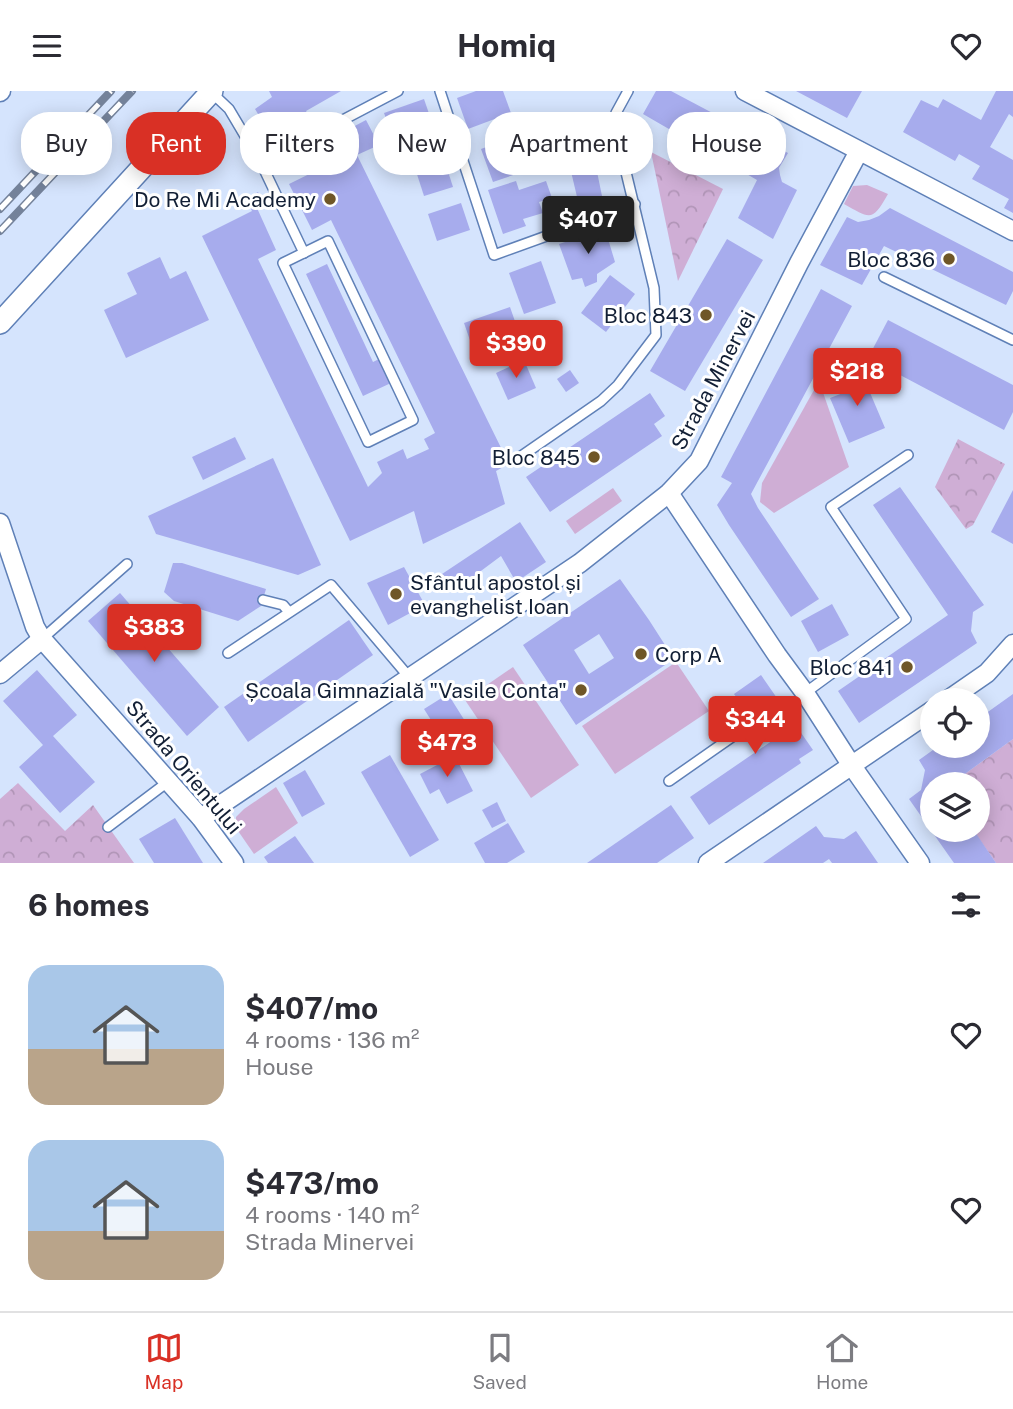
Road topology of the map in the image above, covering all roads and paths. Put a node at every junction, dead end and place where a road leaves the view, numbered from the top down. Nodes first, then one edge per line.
1 (398, 91) edge
2 (440, 91) edge
3 (628, 91) edge
4 (745, 91) edge
5 (212, 92) edge
6 (358, 112) edge
7 (240, 128) edge
8 (859, 151) junction
9 (267, 175) edge
10 (635, 204) junction
11 (1013, 231) edge
12 (304, 253) junction
13 (884, 277) dead end
14 (0, 323) edge
15 (1013, 340) edge
16 (908, 455) dead end
17 (520, 457) dead end
18 (669, 493) junction
19 (0, 523) edge
20 (127, 564) dead end
21 (263, 600) dead end
22 (289, 612) junction
23 (42, 639) junction
24 (1011, 651) edge
25 (228, 653) dead end
26 (0, 674) edge
27 (409, 677) junction
28 (965, 688) edge
29 (805, 693) junction
30 (920, 719) edge
31 (742, 730) dead end
32 (852, 766) junction
33 (169, 781) junction
34 (669, 782) dead end
35 (201, 818) junction
36 (108, 827) dead end
37 (234, 863) edge
38 (708, 863) edge
39 (920, 863) edge

1 - 6 lane
2 - 10 lane
3 - 10 lane
4 - 8 street
5 - 7 lane
5 - 14 street
8 - 11 street
8 - 18 street, Strada Minervei
9 - 12 lane
10 - 17 lane
12 - 12 lane
13 - 15 lane
16 - 29 lane
18 - 27 street, Strada Minervei
18 - 29 street
19 - 23 street, Strada Orientului
20 - 23 lane
21 - 22 lane
22 - 25 lane
22 - 27 lane
23 - 26 street
23 - 33 street, Strada Orientului
24 - 28 street
27 - 35 street, Strada Minervei
29 - 32 street
30 - 32 street
31 - 34 lane
32 - 38 street
32 - 39 street
33 - 35 street, Strada Orientului
33 - 36 lane
35 - 37 street, Strada Orientului

